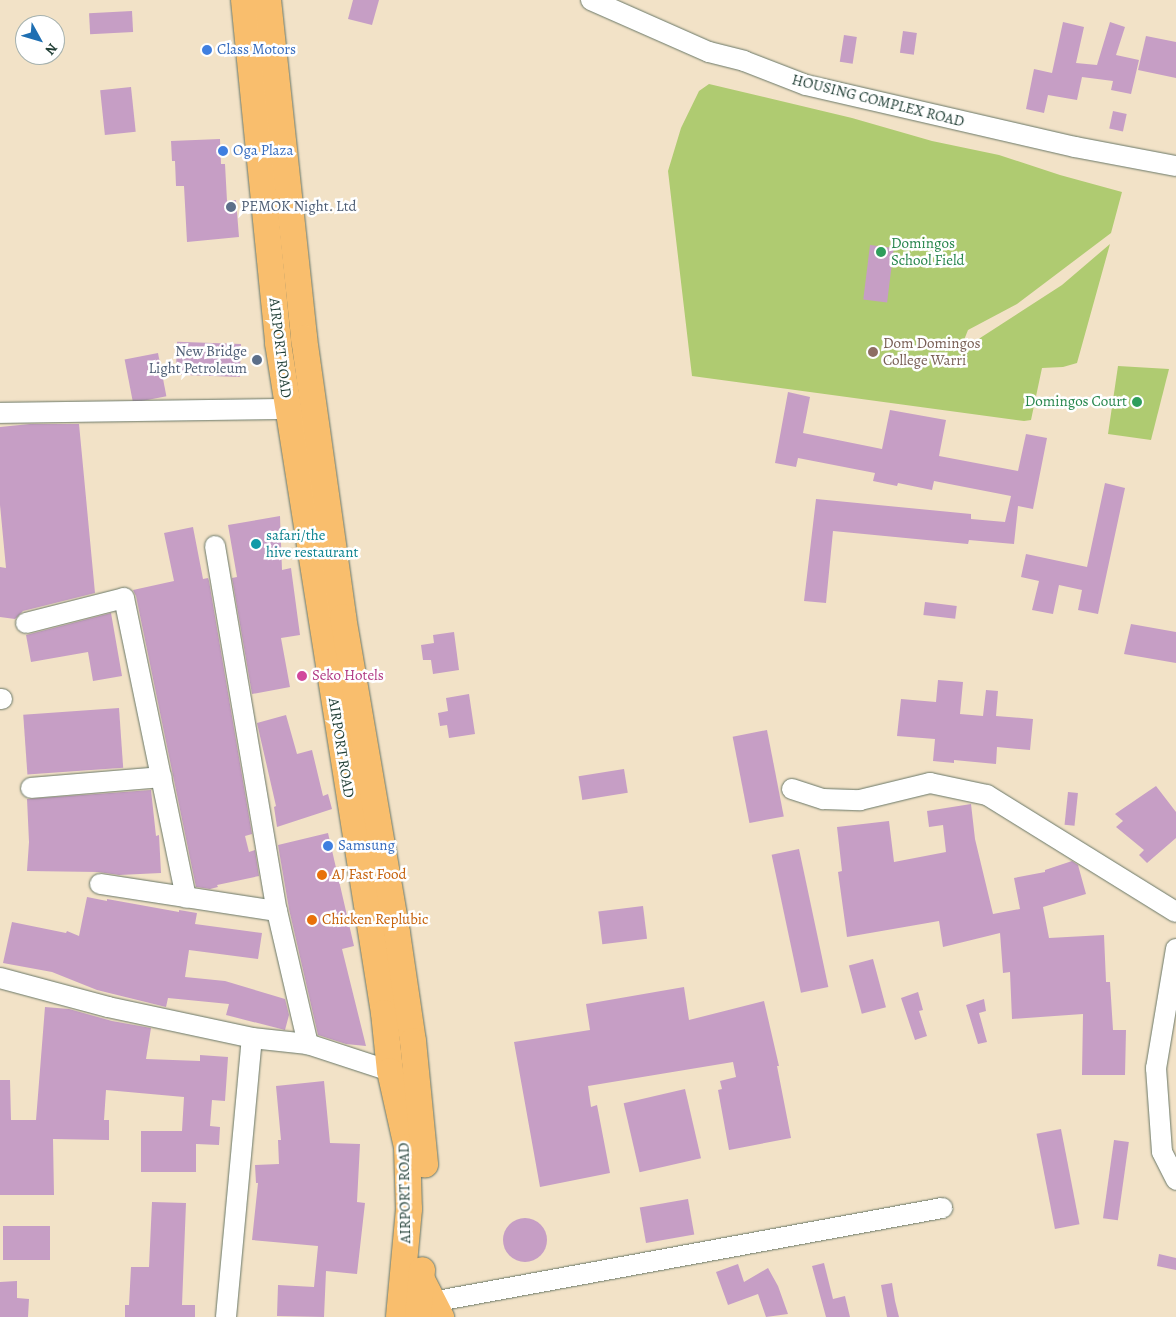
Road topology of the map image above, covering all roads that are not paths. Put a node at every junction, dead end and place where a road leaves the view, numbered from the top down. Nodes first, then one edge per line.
1 (244, 0) edge
2 (268, 0) edge
3 (592, 0) edge
4 (1176, 166) edge
5 (296, 260) junction
6 (270, 265) junction
7 (288, 409) junction
8 (0, 413) edge
9 (214, 546) dead end
10 (26, 623) dead end
11 (162, 777) junction
12 (30, 788) dead end
13 (792, 789) dead end
14 (100, 884) dead end
15 (186, 898) junction
16 (277, 911) junction
17 (1176, 912) edge
18 (1176, 949) edge
19 (0, 978) edge
20 (252, 1038) junction
21 (308, 1044) junction
22 (390, 1071) junction
23 (1176, 1180) edge
24 (942, 1208) dead end
25 (428, 1304) edge
26 (226, 1317) edge
27 (399, 1317) edge

1 - 6 main road, AIRPORT ROAD
2 - 5 main road, AIRPORT ROAD
3 - 4 street, HOUSING COMPLEX ROAD
5 - 6 main road
5 - 25 main road, AIRPORT ROAD
6 - 7 main road, AIRPORT ROAD
7 - 8 street
7 - 22 main road, AIRPORT ROAD
9 - 16 street
10 - 11 street
11 - 12 street
11 - 15 street
13 - 17 street
14 - 15 street
15 - 16 street
16 - 21 street
18 - 23 street
19 - 20 street
20 - 21 street
20 - 26 street
21 - 22 street
22 - 27 main road, AIRPORT ROAD
24 - 25 street

